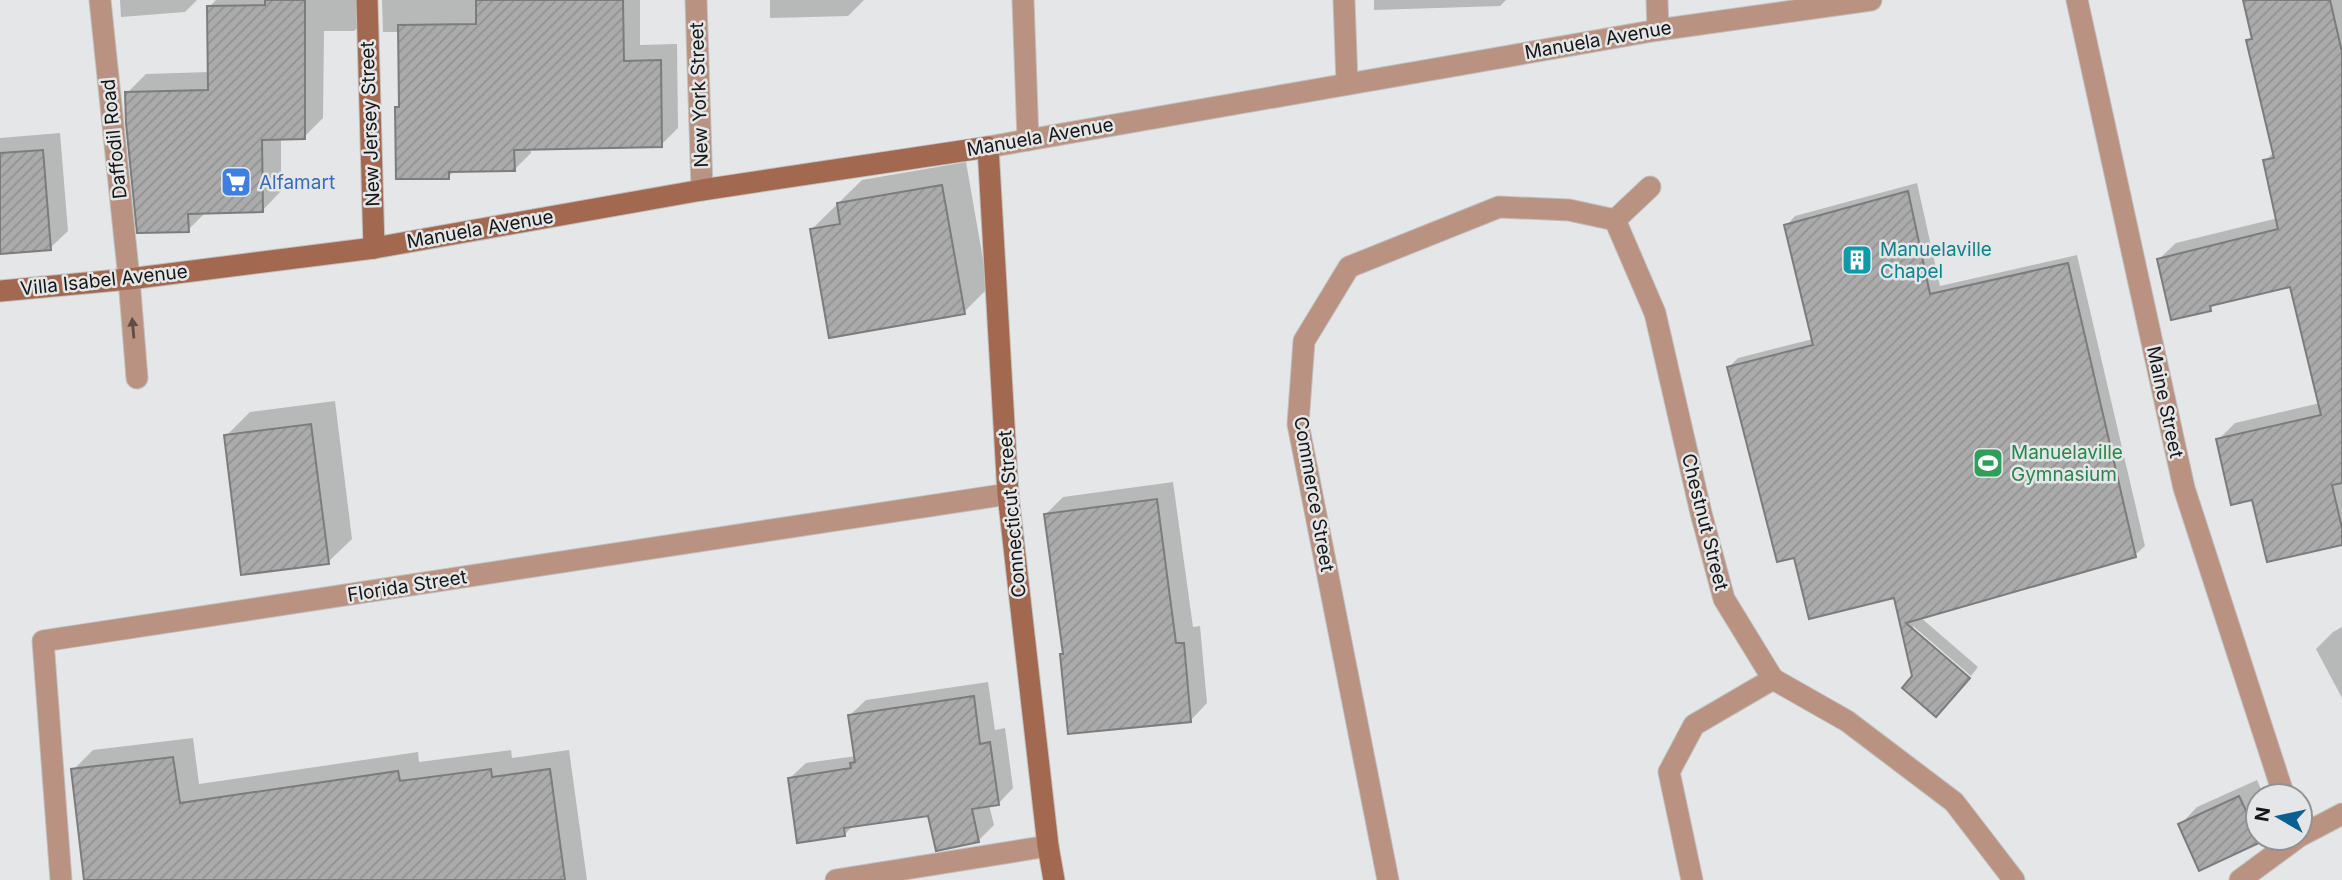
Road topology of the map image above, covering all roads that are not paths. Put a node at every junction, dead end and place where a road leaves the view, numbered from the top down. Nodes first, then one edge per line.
1 (100, 0) edge
2 (367, 0) edge
3 (696, 0) edge
4 (1023, 0) edge
5 (1344, 0) edge
6 (1657, 0) edge
7 (1871, 0) edge
8 (2077, 0) edge
9 (1658, 30) junction
10 (1347, 83) junction
11 (1028, 140) junction
12 (988, 147) junction
13 (1650, 187) dead end
14 (702, 190) junction
15 (1615, 220) junction
16 (374, 248) junction
17 (207, 269) joint
18 (129, 279) junction
19 (0, 292) edge
20 (137, 378) dead end
21 (1008, 494) junction
22 (1773, 679) junction
23 (2279, 782) edge
24 (2342, 814) edge
25 (2314, 829) edge
26 (1048, 846) junction
27 (2278, 852) edge
28 (61, 880) edge
29 (836, 880) edge
30 (1054, 880) edge
31 (1388, 880) edge
32 (1692, 880) edge
33 (2014, 880) edge
34 (2240, 880) edge

1 - 18 street, Daffodil Road
2 - 16 street, New Jersey Street
3 - 14 street, New York Street
4 - 11 street
5 - 10 street
6 - 9 street
7 - 9 street, Manuela Avenue
8 - 23 street, Maine Street
9 - 10 street, Manuela Avenue
10 - 11 street, Manuela Avenue
11 - 12 street, Manuela Avenue
12 - 14 street, Manuela Avenue
12 - 21 street, Connecticut Street
13 - 15 street
14 - 16 street, Manuela Avenue
15 - 22 street, Chestnut Street
15 - 31 street, Commerce Street
16 - 17 street, Manuela Avenue
17 - 18 street, Villa Isabel Avenue
18 - 19 street, Villa Isabel Avenue
20 -> 18 street, Daffodil Road
21 - 26 street, Connecticut Street
21 - 28 street, Florida Street
22 - 32 street
22 - 33 street, Chestnut Street
24 - 25 street
26 - 29 street
26 - 30 street, Connecticut Street
27 - 34 street

